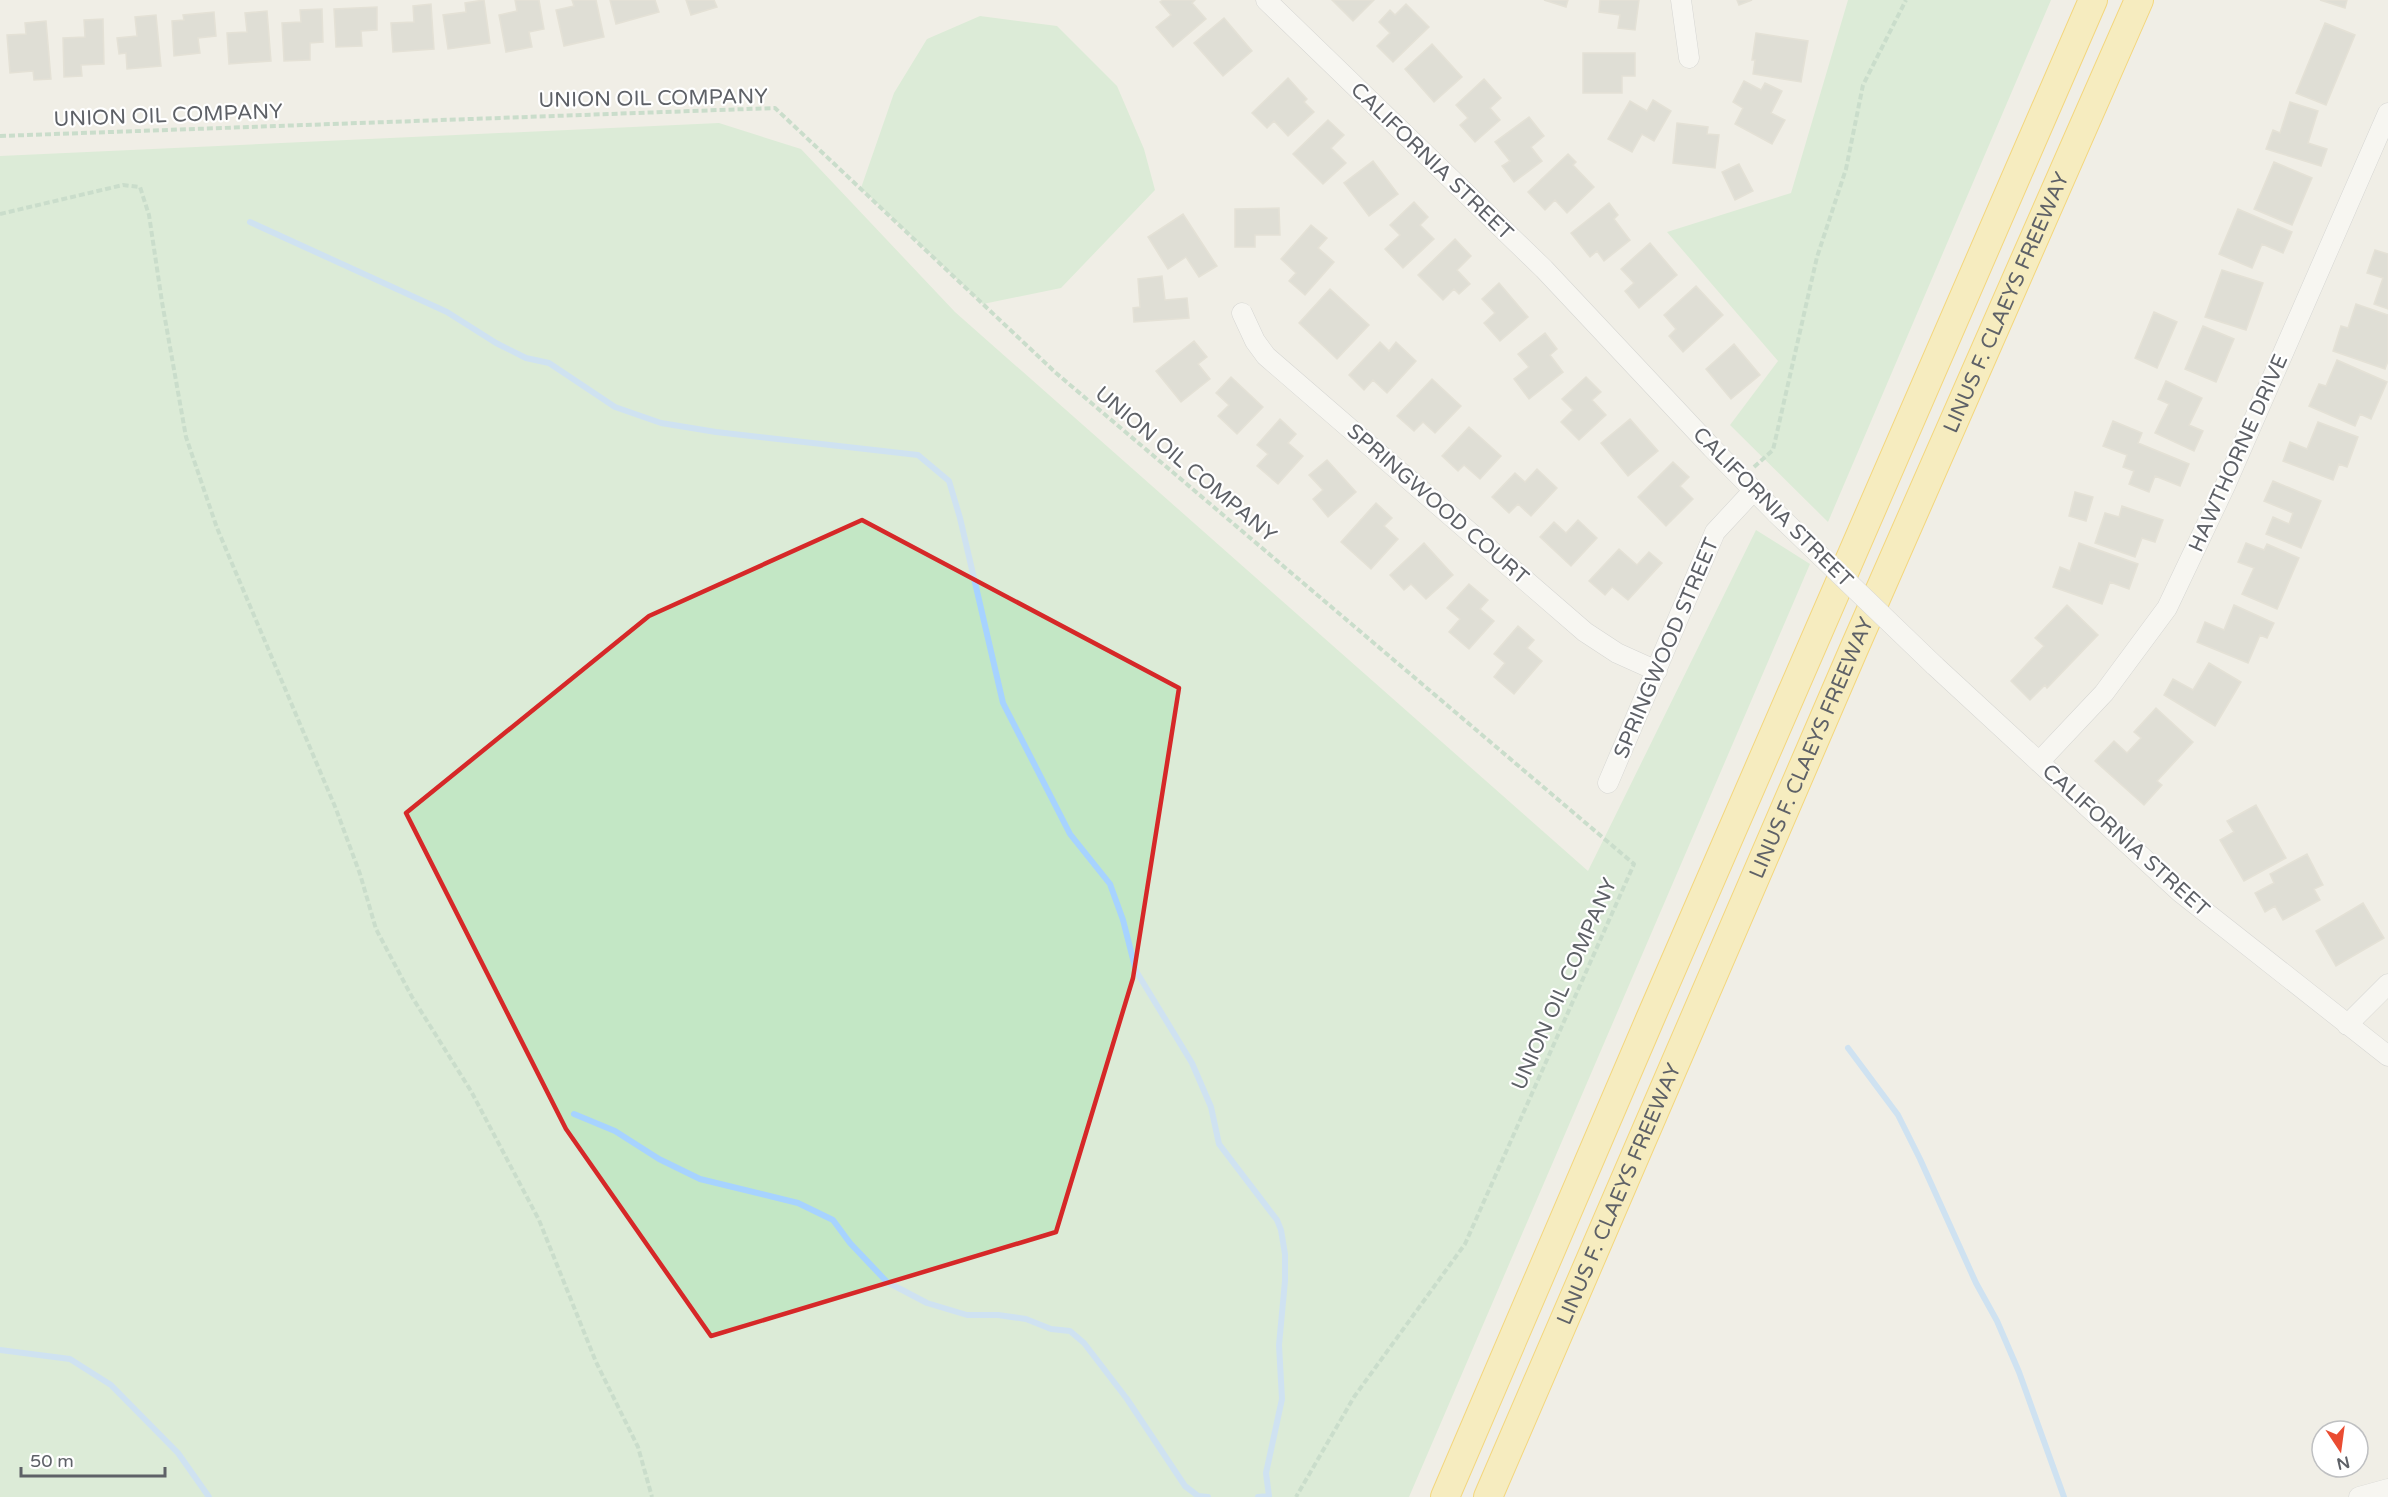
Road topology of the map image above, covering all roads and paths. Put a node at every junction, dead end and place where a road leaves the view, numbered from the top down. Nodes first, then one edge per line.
1 (1266, 0) edge
2 (1681, 0) edge
3 (1906, 0) edge
4 (2093, 0) edge
5 (2139, 0) edge
6 (1689, 58) dead end
7 (2388, 113) edge
8 (0, 136) edge
9 (2381, 149) edge
10 (0, 214) edge
11 (1242, 313) dead end
12 (1748, 484) junction
13 (1657, 671) junction
14 (2039, 762) junction
15 (1608, 783) dead end
16 (2388, 984) edge
17 (2347, 1025) junction
18 (2388, 1056) edge
19 (2388, 1489) edge
20 (652, 1497) edge
21 (1296, 1497) edge
22 (1445, 1497) edge
23 (1488, 1497) edge
24 (2358, 1497) edge

1 - 12 street, CALIFORNIA STREET
2 - 6 street
3 - 12 path
4 - 22 highway, LINUS F. CLAEYS FREEWAY
5 - 23 highway, LINUS F. CLAEYS FREEWAY
7 - 9 street, HAWTHORNE DRIVE
8 - 21 path, UNION OIL COMPANY
9 - 14 street, HAWTHORNE DRIVE
10 - 20 path
11 - 13 street, SPRINGWOOD COURT
12 - 13 street, SPRINGWOOD STREET
12 - 14 street, CALIFORNIA STREET, bridge
13 - 15 street, SPRINGWOOD STREET
14 - 17 street, CALIFORNIA STREET
16 - 17 street
17 - 18 street, CALIFORNIA STREET
19 - 24 street

